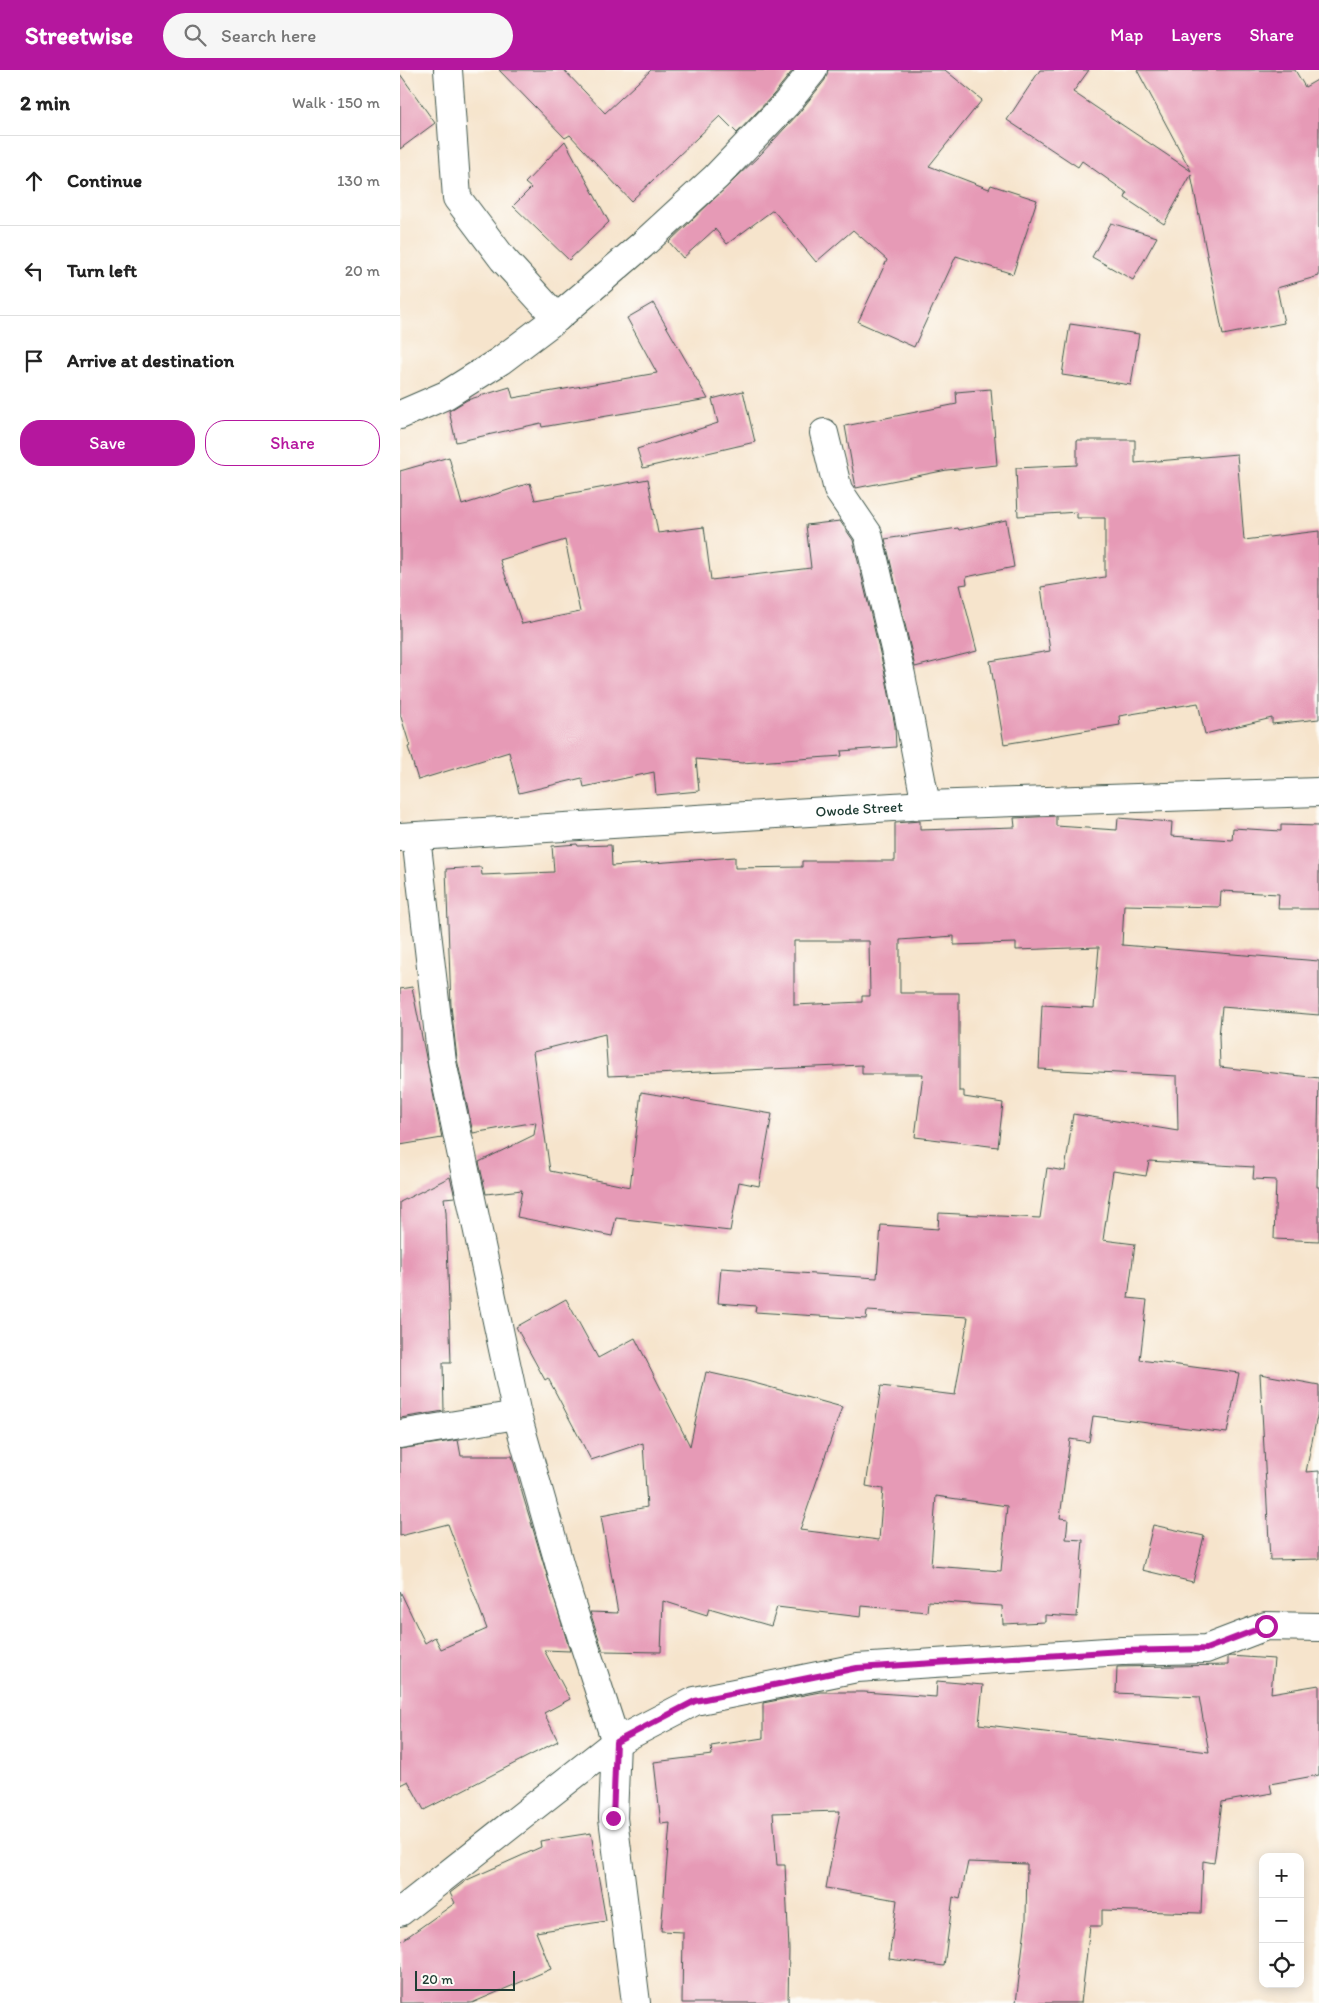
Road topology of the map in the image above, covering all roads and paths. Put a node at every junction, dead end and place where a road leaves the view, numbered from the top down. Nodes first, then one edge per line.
1 (448, 70) edge
2 (814, 70) edge
3 (557, 318) junction
4 (400, 415) edge
5 (824, 433) dead end
6 (1319, 792) edge
7 (926, 805) junction
8 (408, 837) edge
9 (518, 1415) junction
10 (400, 1434) edge
11 (1319, 1627) edge
12 (616, 1742) junction
13 (400, 1912) edge
14 (636, 2003) edge

1 - 3 street
2 - 3 street
3 - 4 street
5 - 7 street
6 - 7 street, Owode Street
7 - 8 street, Owode Street
8 - 9 street
9 - 10 street
9 - 12 street
11 - 12 street
12 - 13 street
12 - 14 street

